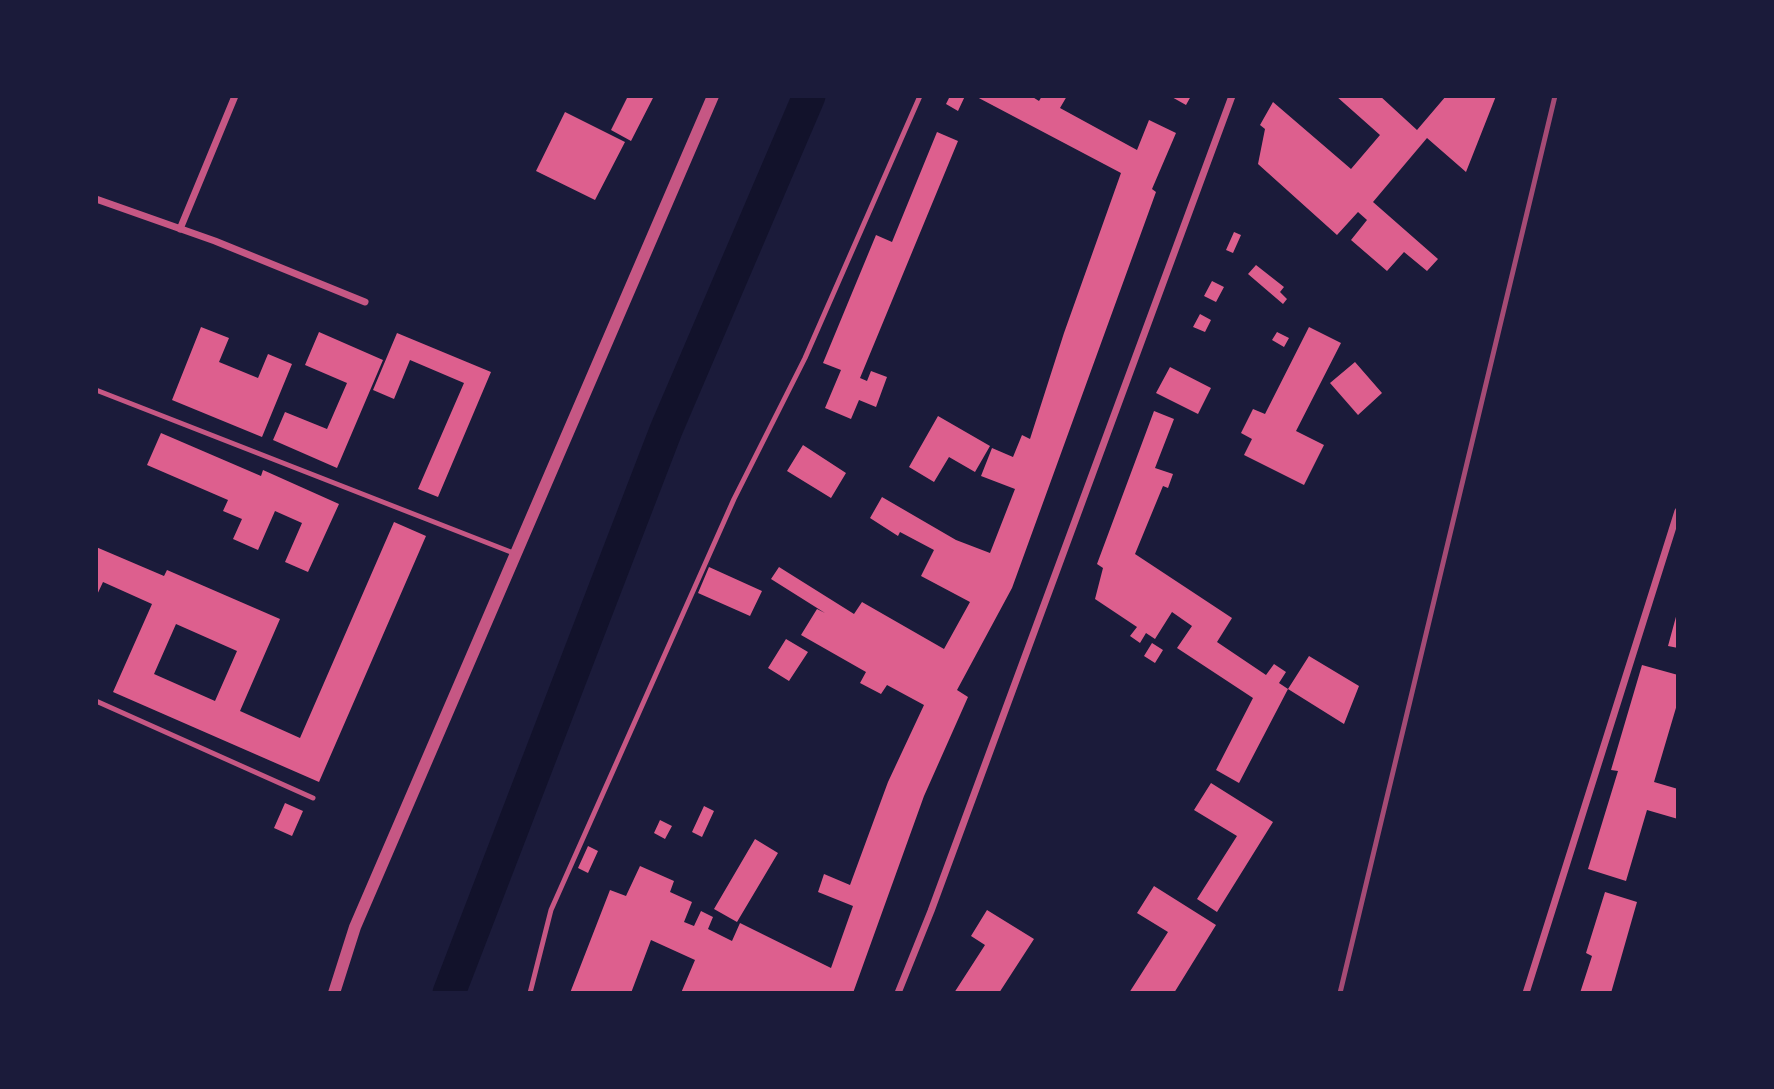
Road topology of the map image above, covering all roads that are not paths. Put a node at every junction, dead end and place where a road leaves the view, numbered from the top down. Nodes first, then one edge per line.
1 (235, 96) edge
2 (713, 96) edge
3 (920, 96) edge
4 (1232, 96) edge
5 (96, 199) edge
6 (180, 229) junction
7 (365, 302) dead end
8 (96, 390) edge
9 (1678, 512) edge
10 (516, 554) junction
11 (96, 701) edge
12 (313, 798) dead end
13 (334, 993) edge
14 (530, 993) edge
15 (898, 993) edge
16 (1525, 993) edge

1 - 6 street
2 - 10 street
3 - 14 lane
4 - 15 street
5 - 6 street
6 - 7 street
8 - 10 lane
9 - 16 street
10 - 13 street
11 - 12 lane

